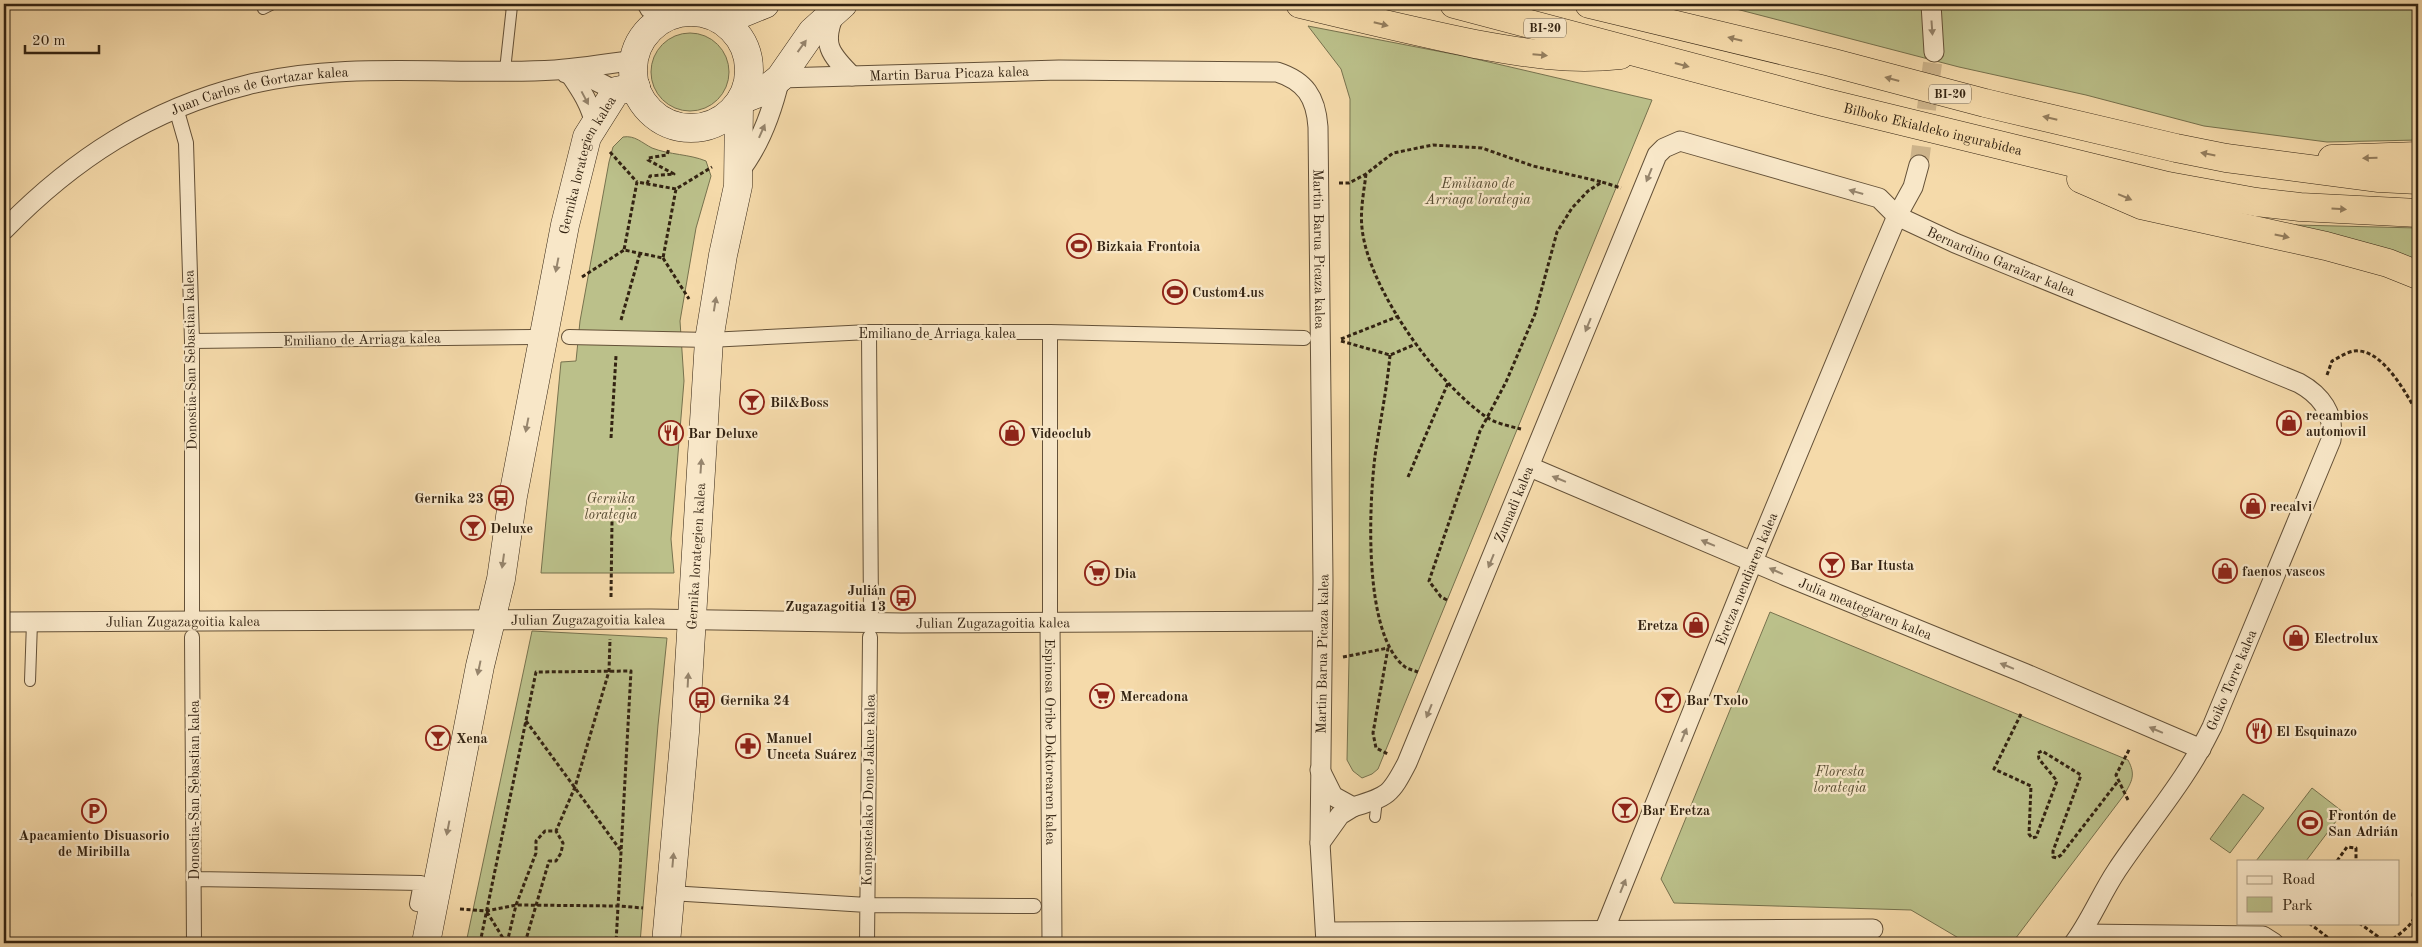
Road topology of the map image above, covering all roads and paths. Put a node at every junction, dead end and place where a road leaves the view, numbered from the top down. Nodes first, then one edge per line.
1 (274, 4) edge
2 (506, 4) edge
3 (765, 4) edge
4 (1300, 4) edge
5 (1454, 4) edge
6 (1589, 4) edge
7 (1614, 4) edge
8 (1931, 4) edge
9 (840, 6) edge
10 (263, 9) dead end
11 (700, 12) edge
12 (650, 13) edge
13 (1646, 17) junction
14 (1934, 52) tunnel mouth
15 (1635, 53) junction
16 (634, 60) junction
17 (505, 70) junction
18 (562, 72) junction
19 (852, 76) junction
20 (780, 78) junction
21 (626, 89) junction
22 (740, 102) junction
23 (176, 108) junction
24 (594, 125) junction
25 (1680, 141) joint
26 (607, 148) dead end
27 (669, 148) dead end
28 (2016, 149) junction
29 (2418, 156) edge
30 (2257, 162) junction
31 (1919, 166) tunnel mouth
32 (726, 169) junction
33 (1366, 174) junction
34 (2418, 180) edge
35 (637, 182) junction
36 (1602, 182) junction
37 (1338, 183) dead end
38 (647, 184) junction
39 (676, 189) junction
40 (1641, 195) junction
41 (2418, 213) edge
42 (1897, 216) junction
43 (4, 230) edge
44 (624, 250) junction
45 (640, 253) junction
46 (663, 258) junction
47 (2418, 275) edge
48 (576, 281) dead end
49 (693, 305) dead end
50 (1399, 316) junction
51 (869, 332) junction
52 (1050, 332) junction
53 (533, 337) dead end
54 (569, 337) dead end
55 (618, 338) junction
56 (1304, 338) dead end
57 (709, 340) junction
58 (192, 341) junction
59 (1416, 344) junction
60 (1390, 355) junction
61 (2327, 375) dead end
62 (1448, 384) junction
63 (2318, 397) joint
64 (2418, 414) edge
65 (1487, 418) junction
66 (1542, 437) junction
67 (611, 438) dead end
68 (1530, 467) junction
69 (1408, 477) dead end
70 (612, 520) dead end
71 (1753, 561) junction
72 (611, 598) dead end
73 (1447, 600) dead end
74 (871, 612) dead end
75 (192, 613) dead end
76 (692, 619) junction
77 (490, 621) junction
78 (4, 622) edge
79 (32, 622) junction
80 (1050, 622) junction
81 (1322, 622) junction
82 (610, 635) dead end
83 (192, 637) dead end
84 (870, 637) dead end
85 (1388, 648) junction
86 (1340, 658) dead end
87 (609, 671) junction
88 (1418, 672) dead end
89 (30, 681) dead end
90 (2021, 714) dead end
91 (526, 721) junction
92 (2130, 748) dead end
93 (2201, 750) junction
94 (1407, 763) junction
95 (1320, 770) junction
96 (2119, 780) junction
97 (575, 787) junction
98 (2128, 800) dead end
99 (1353, 807) junction
100 (556, 831) junction
101 (1320, 843) junction
102 (622, 851) junction
103 (2338, 860) edge
104 (2356, 860) edge
105 (194, 880) junction
106 (2418, 882) edge
107 (669, 902) junction
108 (516, 905) junction
109 (534, 905) junction
110 (867, 905) junction
111 (619, 906) junction
112 (1034, 906) dead end
113 (433, 907) junction
114 (486, 911) junction
115 (2309, 924) edge
116 (2360, 924) edge
117 (1873, 929) dead end
118 (1604, 937) edge
119 (1690, 937) edge
120 (1767, 937) edge
121 (1326, 938) edge
122 (1519, 938) edge
123 (2078, 938) edge
124 (194, 943) edge
125 (426, 943) edge
126 (480, 943) edge
127 (507, 943) edge
128 (525, 943) edge
129 (616, 943) edge
130 (666, 943) edge
131 (867, 943) edge
132 (1052, 943) edge
133 (2274, 943) edge
134 (2334, 943) edge
135 (2388, 943) edge

1 - 10 lane
2 - 17 lane
3 - 11 main road
4 -> 15 highway
5 - 15 highway, Bilboko Ekialdeko ingurabidea / BI-20
6 - 13 highway, BI-20
7 - 13 highway
8 -> 14 street
9 - 19 street
20 -> 9 main road
11 - 12 main road
11 - 22 main road
12 - 16 main road
30 -> 13 highway, BI-20
15 -> 28 highway, Bilboko Ekialdeko ingurabidea / BI-20
16 - 18 street, Juan Carlos de Gortazar kalea
16 - 21 main road
17 - 18 street, Juan Carlos de Gortazar kalea
17 - 23 street, Juan Carlos de Gortazar kalea
18 - 21 street, Juan Carlos de Gortazar kalea
18 -> 24 street
19 - 20 street, Martin Barua Picaza kalea
19 - 81 street, Martin Barua Picaza kalea
20 - 22 main road
32 -> 20 street, Gernika lorategien kalea
21 - 22 main road
21 - 24 main road, Gernika lorategien kalea
22 - 32 main road, Gernika lorategien kalea
23 - 43 street, Juan Carlos de Gortazar kalea
23 - 58 street, Donostia-San Sebastian kalea
24 -> 77 main road, Gernika lorategien kalea
25 -> 40 street, Zumadi kalea
42 -> 25 street, Bernardino Garaizar kalea
26 - 35 path
27 - 38 path
28 -> 41 highway, Bilboko Ekialdeko ingurabidea / BI-20
28 -> 47 highway
29 -> 30 highway
30 - 34 highway, BI-20
31 - 42 street, Eretza mendiaren kalea
32 - 39 path
57 -> 32 main road, Gernika lorategien kalea
33 - 36 path
33 - 37 path
33 - 50 path
35 - 38 path
35 - 44 path
36 - 40 path
36 - 65 path
38 - 39 path
39 - 46 path
40 -> 66 street, Zumadi kalea
42 - 63 street, Bernardino Garaizar kalea
42 - 71 street, Eretza mendiaren kalea
44 - 45 path
44 - 48 path
45 - 46 path
45 - 55 path
46 - 49 path
50 - 59 path
50 - 60 path
51 - 52 street, Emiliano de Arriaga kalea
51 - 57 street, Emiliano de Arriaga kalea
51 - 74 street
52 - 56 street, Emiliano de Arriaga kalea
52 - 80 street, Espinosa Oribe Doktorearen kalea
53 - 58 street, Emiliano de Arriaga kalea
54 - 55 street, Emiliano de Arriaga kalea
55 - 57 street, Emiliano de Arriaga kalea
55 - 67 path
76 -> 57 main road, Gernika lorategien kalea
58 - 75 street, Donostia-San Sebastian kalea
59 - 60 path
59 - 62 path
60 - 85 path
61 - 64 path
62 - 65 path
62 - 69 path
63 - 93 street, Goiko Torre kalea
65 - 66 path
65 - 73 path
66 - 68 street, Zumadi kalea
71 -> 68 street, Julia meategiaren kalea
68 -> 94 street, Zumadi kalea
70 - 72 path
93 -> 71 street, Julia meategiaren kalea
118 -> 71 street, Eretza mendiaren kalea
76 - 77 street, Julian Zugazagoitia kalea
76 - 80 street, Julian Zugazagoitia kalea
107 -> 76 main road, Gernika lorategien kalea
77 - 79 street, Julian Zugazagoitia kalea
77 -> 113 main road
78 - 79 street, Julian Zugazagoitia kalea
79 - 89 lane
80 - 81 street, Julian Zugazagoitia kalea
80 - 132 street, Espinosa Oribe Doktorearen kalea
81 - 95 street, Martin Barua Picaza kalea
82 - 87 path
83 - 105 street, Donostia-San Sebastian kalea
84 - 110 street, Konpostelako Done Jakue kalea
85 - 86 path
85 - 88 path
85 - 94 path
87 - 91 path
87 - 97 path
87 - 102 path
90 - 96 path
91 - 97 path
91 - 114 path
92 - 96 path
93 - 123 street, Goiko Torre kalea
94 - 99 street, Zumadi kalea
95 - 99 street
95 - 101 street, Martin Barua Picaza kalea
96 - 98 path
97 - 100 path
97 - 102 path
99 - 101 street
100 - 108 path
100 - 109 path
101 - 121 street, Martin Barua Picaza kalea
102 - 111 path
103 - 104 path
105 - 113 street
105 - 124 street, Donostia-San Sebastian kalea
106 - 135 path
107 - 110 street
107 - 111 path
107 - 130 main road, Gernika lorategien kalea
108 - 109 path
108 - 114 path
108 - 127 path
109 - 111 path
109 - 128 path
110 - 112 street
110 - 131 street, Konpostelako Done Jakue kalea
111 - 129 path
113 - 125 main road
114 - 126 path
114 - 127 path
115 - 134 path
116 - 135 path
117 - 120 street
118 - 119 street
118 - 122 street
119 - 120 street
121 - 122 street
123 - 133 street

